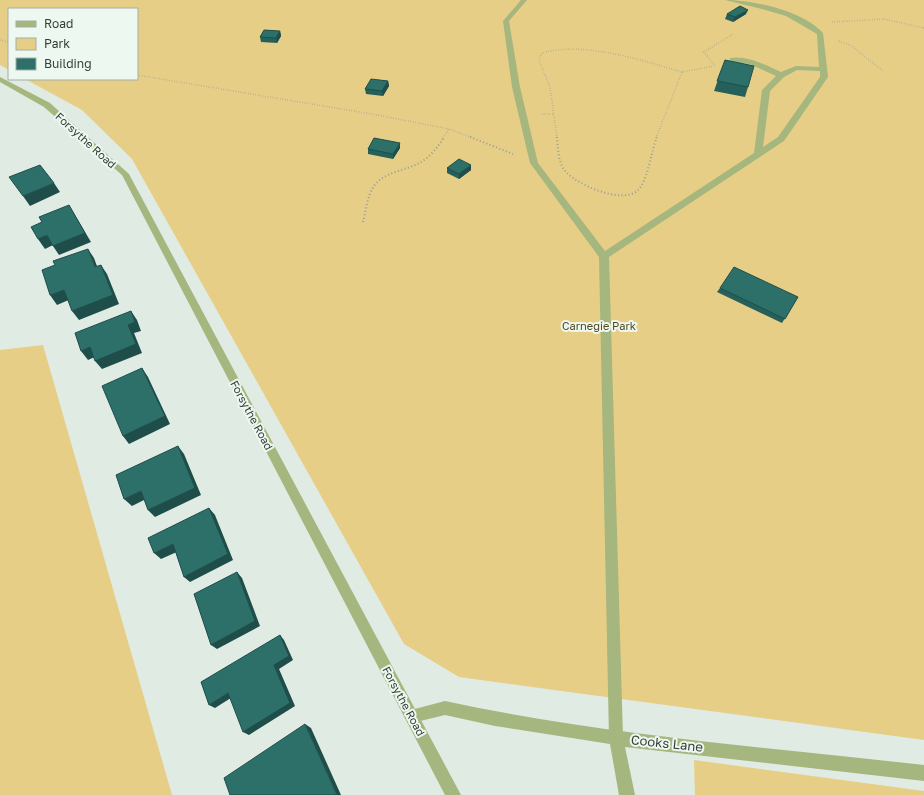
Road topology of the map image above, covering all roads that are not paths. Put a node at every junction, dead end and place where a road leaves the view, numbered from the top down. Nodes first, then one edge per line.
1 (524, 0) edge
2 (728, 0) edge
3 (733, 60) edge
4 (823, 69) junction
5 (781, 75) junction
6 (0, 79) edge
7 (758, 154) junction
8 (604, 256) junction
9 (412, 716) junction
10 (616, 738) junction
11 (924, 772) edge
12 (454, 795) edge
13 (627, 795) edge

1 - 8 street
2 - 4 street
3 - 5 street
4 - 5 street
4 - 7 street
5 - 7 street
6 - 9 street, Forsythe Road
7 - 8 street
8 - 10 street
9 - 10 street, Cooks Lane
9 - 12 street, Forsythe Road
10 - 11 street, Cooks Lane
10 - 13 street

